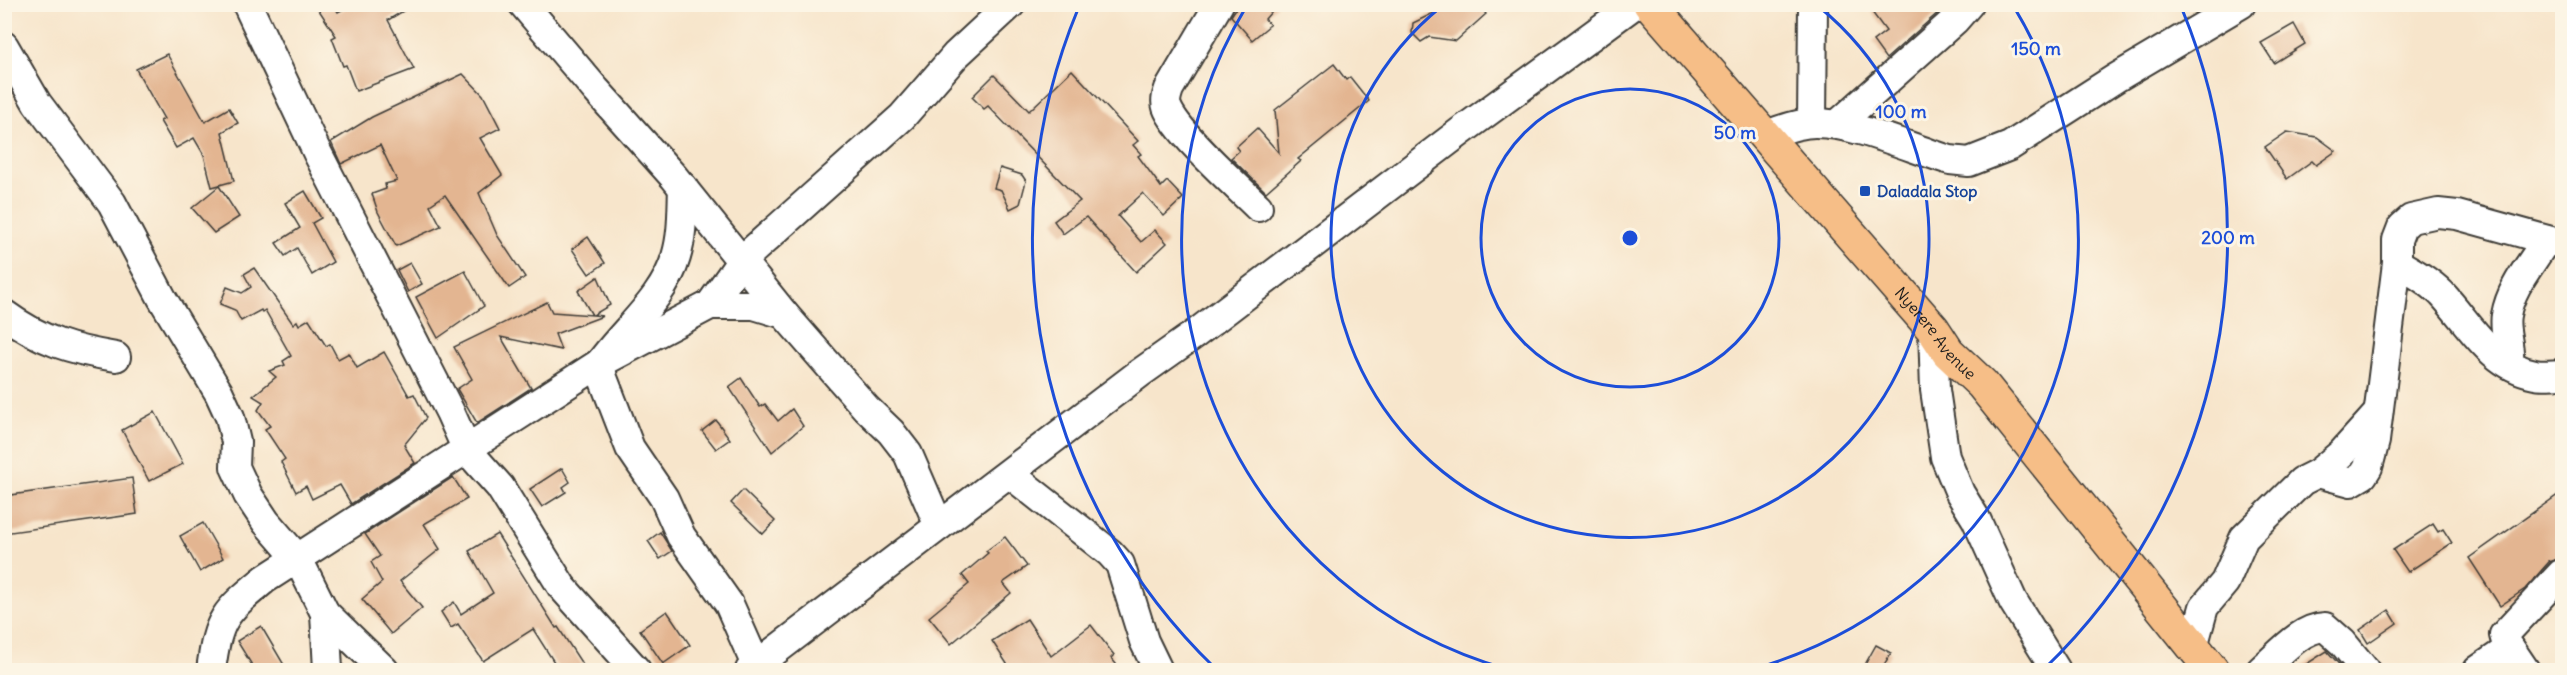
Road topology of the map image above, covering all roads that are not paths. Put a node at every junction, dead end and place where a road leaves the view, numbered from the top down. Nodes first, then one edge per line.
1 (246, 4) edge
2 (1011, 4) edge
3 (1219, 4) edge
4 (1635, 4) edge
5 (1650, 4) edge
6 (1813, 4) edge
7 (1969, 4) edge
8 (2236, 6) edge
9 (538, 11) edge
10 (4, 46) edge
11 (1825, 124) junction
12 (1765, 135) junction
13 (683, 188) junction
14 (1258, 207) dead end
15 (2554, 242) edge
16 (742, 260) junction
17 (2397, 263) junction
18 (710, 305) junction
19 (4, 314) edge
20 (784, 314) junction
21 (1933, 329) junction
22 (116, 357) dead end
23 (600, 363) junction
24 (2509, 363) junction
25 (2562, 374) edge
26 (467, 450) junction
27 (1010, 474) junction
28 (939, 526) junction
29 (298, 559) junction
30 (2561, 574) edge
31 (325, 612) junction
32 (2203, 659) edge
33 (2517, 659) edge
34 (753, 668) edge
35 (211, 670) edge
36 (328, 670) edge
37 (384, 670) edge
38 (636, 670) edge
39 (1158, 670) edge
40 (2056, 670) edge
41 (2261, 670) edge
42 (2365, 670) edge
43 (2478, 670) edge

1 - 26 street
2 - 16 street
3 - 14 street
4 - 27 street
5 - 12 main road, Nyerere Avenue
6 - 11 street
7 - 11 street
8 - 11 street
9 - 13 street
10 - 29 street
11 - 12 street
12 - 21 main road, Nyerere Avenue
13 - 16 street
13 - 23 street
15 - 17 street
15 - 24 street
16 - 18 street
16 - 20 street
17 - 24 street
17 - 32 street
18 - 20 street
18 - 23 street
19 - 22 street
20 - 28 street
21 - 32 main road, Nyerere Avenue
21 - 40 street
23 - 26 street
23 - 34 street
24 - 25 street
26 - 29 street
26 - 38 street
27 - 28 street
27 - 39 street
28 - 34 street
29 - 31 street
29 - 35 street
30 - 33 street
31 - 36 street
31 - 37 street
33 - 43 street
41 - 42 street

